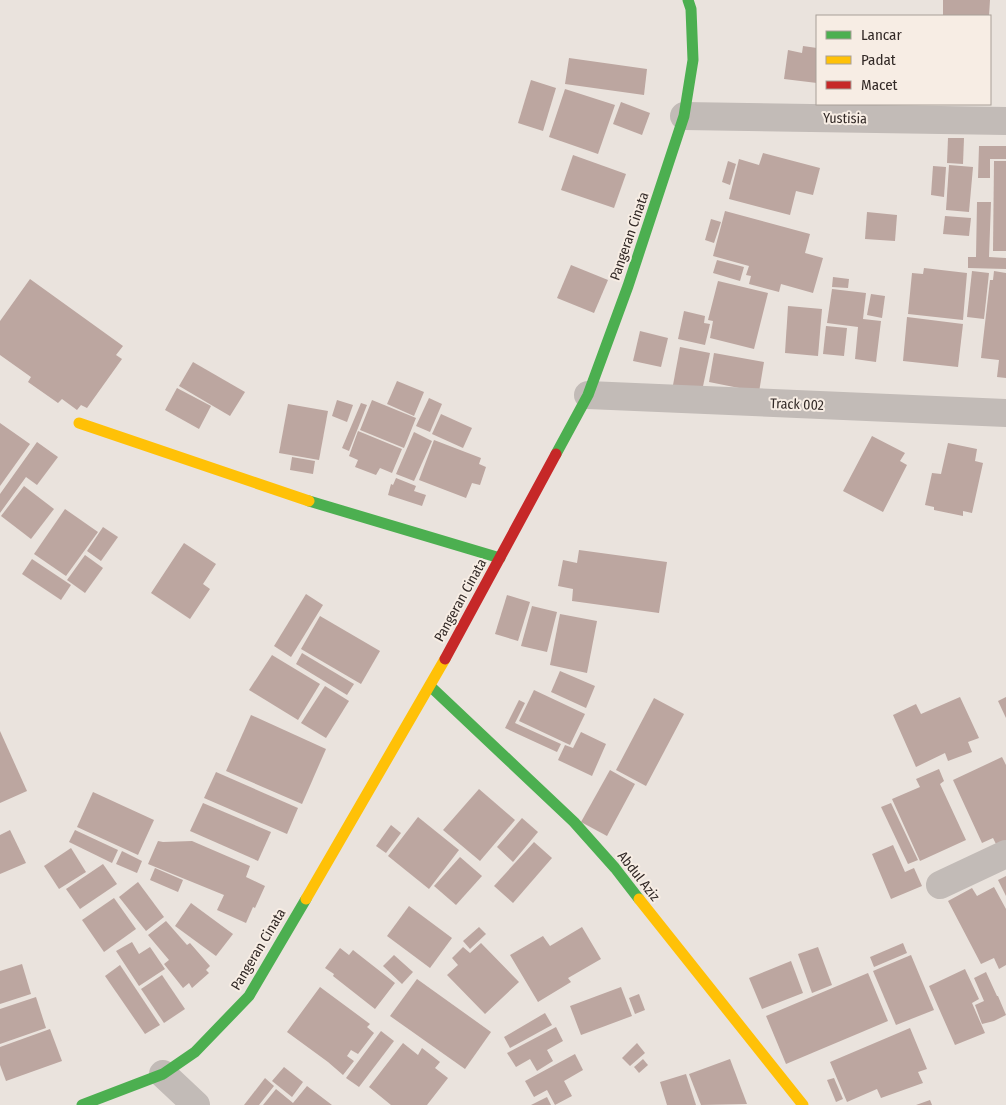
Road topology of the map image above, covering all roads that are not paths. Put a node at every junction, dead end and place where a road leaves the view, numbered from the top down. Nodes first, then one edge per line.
1 (688, 0) edge
2 (684, 116) junction
3 (1006, 121) edge
4 (588, 395) junction
5 (1006, 413) edge
6 (79, 423) dead end
7 (500, 558) junction
8 (430, 686) junction
9 (1006, 854) edge
10 (940, 885) dead end
11 (163, 1074) junction
12 (82, 1105) edge
13 (196, 1105) edge
14 (803, 1105) edge

1 - 2 street, Pangeran Cinata
2 - 3 street, Yustisia
2 - 4 street, Pangeran Cinata
4 - 5 street, Track 002
4 - 7 street, Pangeran Cinata
6 - 7 street
7 - 8 street, Pangeran Cinata
8 - 11 street, Pangeran Cinata
8 - 14 street, Abdul Aziz
9 - 10 street
11 - 12 street, Pangeran Cinata
11 - 13 street

